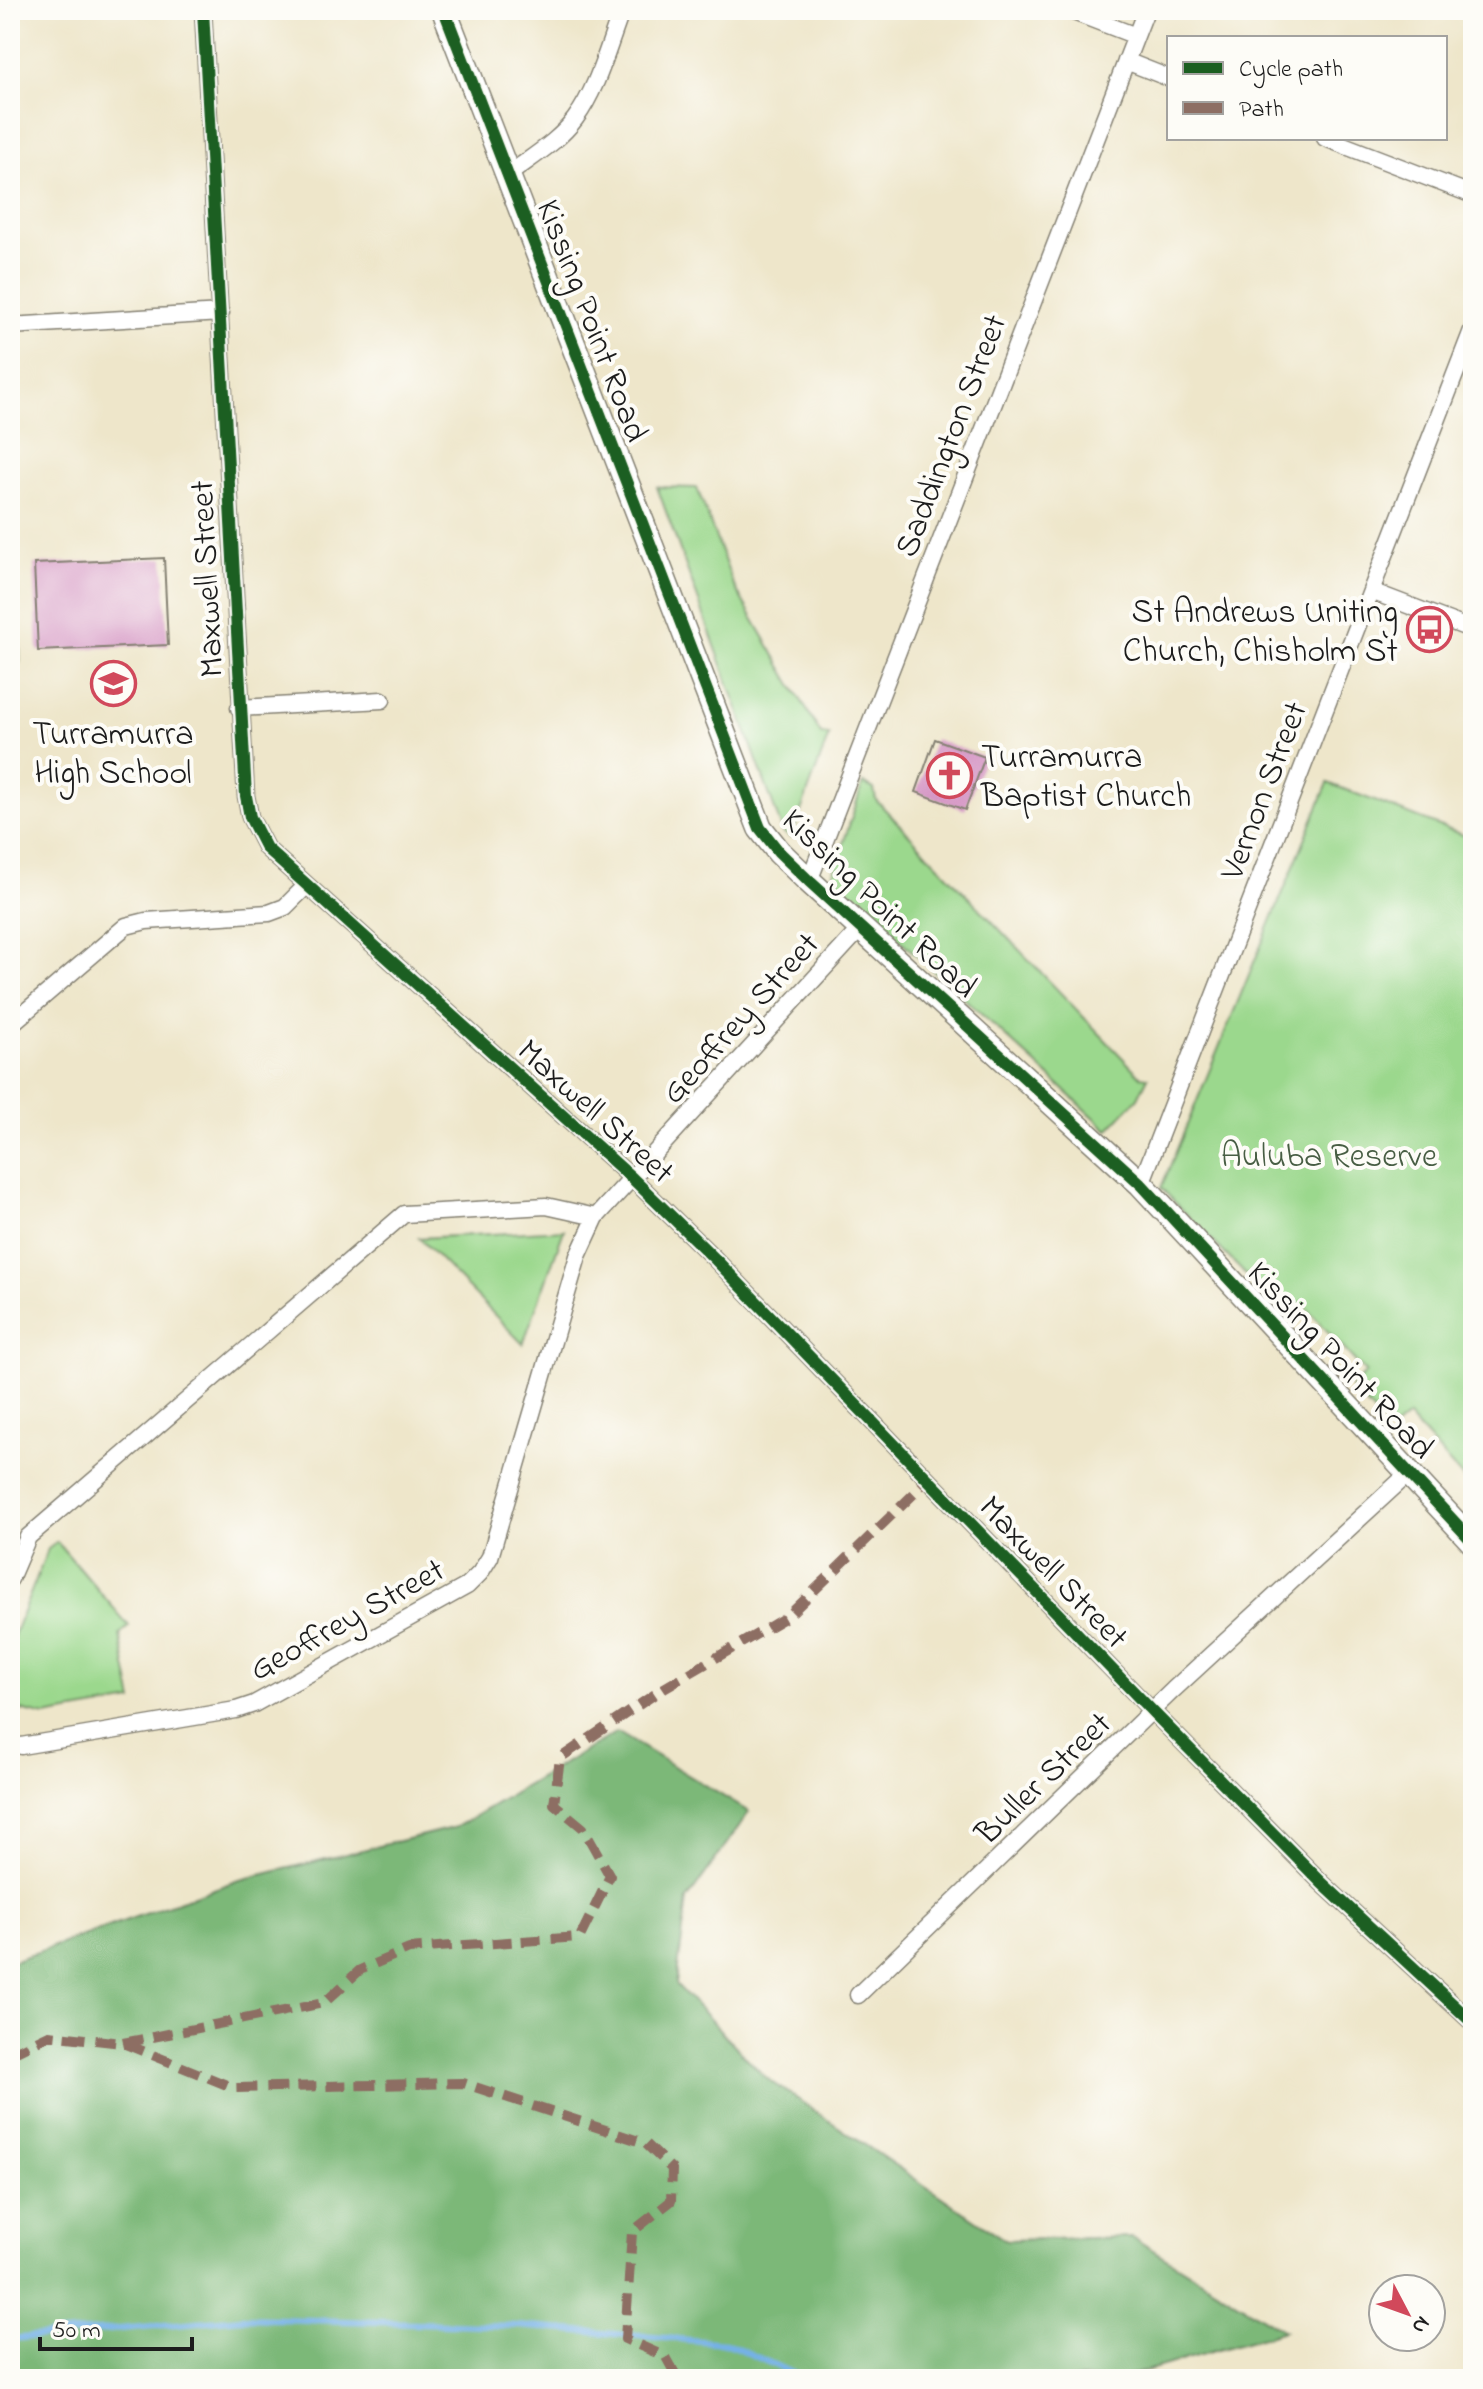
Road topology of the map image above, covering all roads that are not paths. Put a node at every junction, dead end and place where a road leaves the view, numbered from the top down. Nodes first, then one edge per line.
1 (203, 10) edge
2 (444, 10) edge
3 (622, 10) edge
4 (1068, 10) edge
5 (1146, 10) edge
6 (1136, 36) junction
7 (1126, 61) junction
8 (1167, 77) edge
9 (1330, 140) edge
10 (508, 175) junction
11 (1473, 195) edge
12 (221, 313) junction
13 (10, 326) edge
14 (1473, 328) edge
15 (1371, 591) junction
16 (1473, 630) edge
17 (382, 700) dead end
18 (239, 708) junction
19 (809, 881) junction
20 (306, 886) junction
21 (860, 929) junction
22 (10, 1025) edge
23 (632, 1178) junction
24 (1141, 1184) junction
25 (596, 1217) junction
26 (1409, 1473) junction
27 (1473, 1542) edge
28 (10, 1579) edge
29 (1153, 1712) junction
30 (10, 1744) edge
31 (858, 1995) dead end
32 (1473, 2023) edge

1 - 12 street, Maxwell Street
2 - 10 street, Kissing Point Road
3 - 10 street
4 - 6 street
5 - 6 street, Saddington Street
6 - 7 street, Saddington Street
7 - 8 street
7 - 19 street, Saddington Street
9 - 11 street
10 - 19 street, Kissing Point Road
12 - 13 street
12 - 18 street, Maxwell Street
14 - 15 street, Vernon Street
15 - 16 street
15 - 24 street, Vernon Street
17 - 18 street
18 - 20 street, Maxwell Street
19 - 21 street, Kissing Point Road
20 - 22 street
20 - 23 street, Maxwell Street
21 - 23 street, Geoffrey Street
21 - 24 street, Kissing Point Road
23 - 25 street, Geoffrey Street
23 - 29 street, Maxwell Street
24 - 26 street, Kissing Point Road
25 - 28 street
25 - 30 street, Geoffrey Street
26 - 27 street, Kissing Point Road
26 - 29 street, Buller Street
29 - 31 street, Buller Street
29 - 32 street, Maxwell Street

